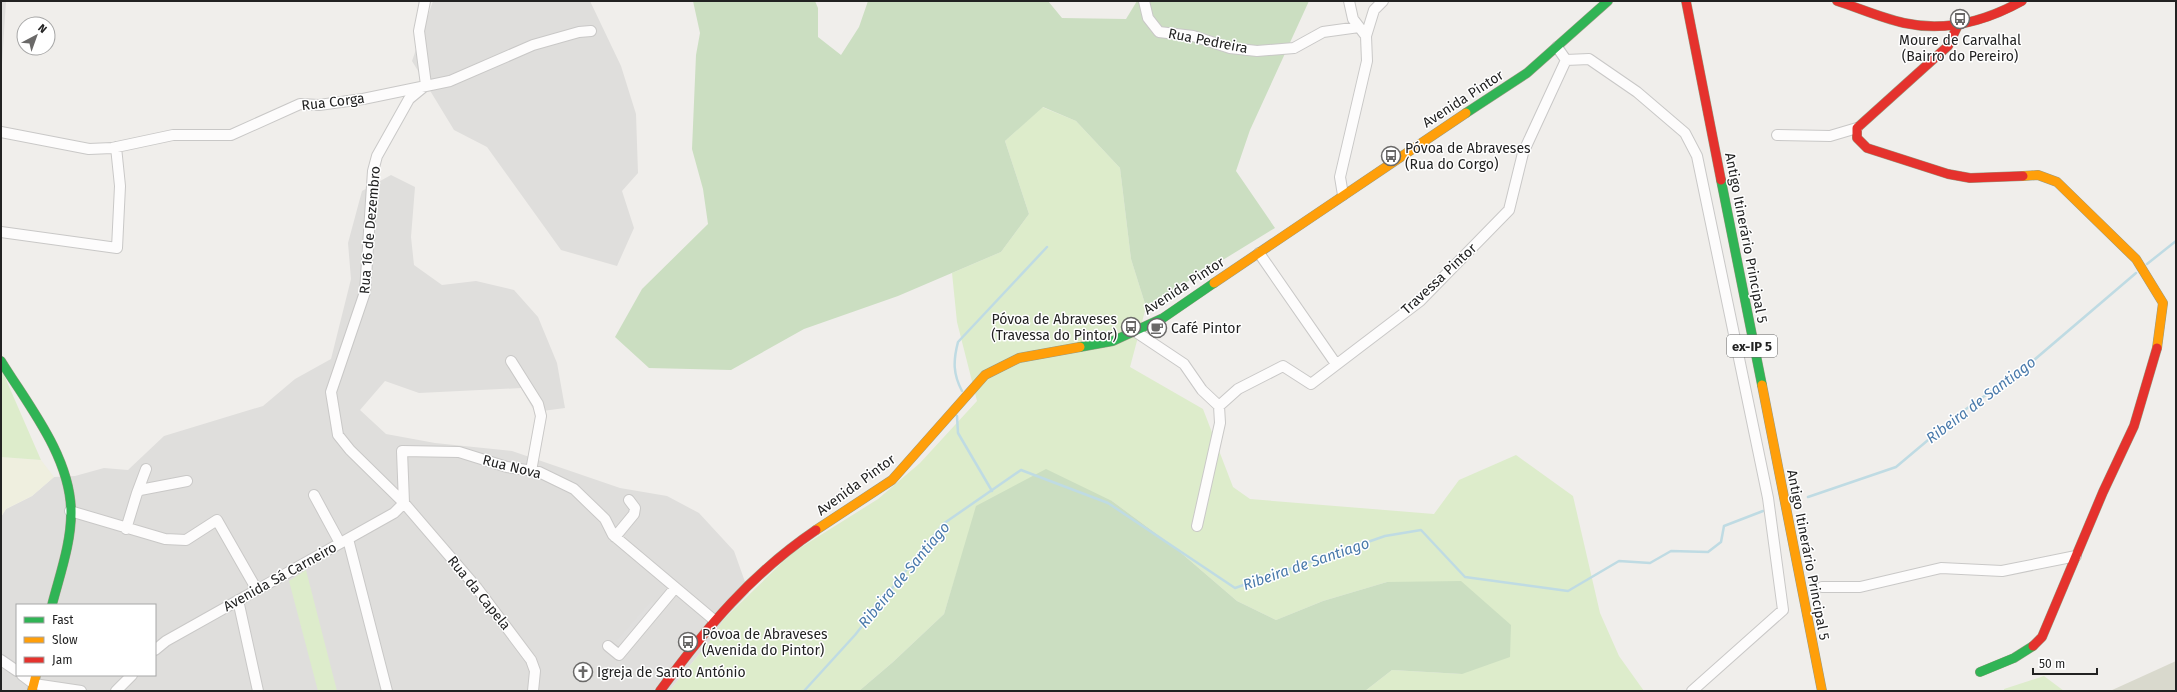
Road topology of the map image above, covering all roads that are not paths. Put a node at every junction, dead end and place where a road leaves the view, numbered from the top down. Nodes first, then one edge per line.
1 (425, 1) edge
2 (1144, 1) edge
3 (1349, 1) edge
4 (1383, 1) edge
5 (1608, 1) edge
6 (1686, 1) edge
7 (1837, 1) edge
8 (2022, 1) edge
9 (1958, 25) junction
10 (1359, 27) junction
11 (591, 31) dead end
12 (1366, 36) junction
13 (1557, 47) junction
14 (1566, 60) junction
15 (426, 86) junction
16 (1857, 128) junction
17 (1, 132) edge
18 (1776, 135) dead end
19 (116, 147) junction
20 (1343, 195) junction
21 (1, 232) edge
22 (1259, 253) junction
23 (1136, 332) junction
24 (1, 361) edge
25 (511, 361) dead end
26 (1336, 364) junction
27 (1219, 406) junction
28 (146, 469) dead end
29 (531, 470) junction
30 (187, 481) dead end
31 (137, 493) junction
32 (314, 495) dead end
33 (629, 500) dead end
34 (404, 504) junction
35 (70, 510) junction
36 (1196, 526) dead end
37 (126, 529) junction
38 (615, 537) junction
39 (344, 541) junction
40 (2076, 556) junction
41 (1822, 587) dead end
42 (675, 588) junction
43 (257, 590) junction
44 (238, 600) junction
45 (52, 604) edge
46 (714, 620) junction
47 (608, 646) dead end
48 (156, 649) edge
49 (1, 660) edge
50 (16, 670) edge
51 (1980, 672) dead end
52 (24, 676) edge
53 (131, 676) edge
54 (34, 683) edge
55 (81, 691) edge
56 (116, 691) edge
57 (258, 691) edge
58 (387, 691) edge
59 (533, 691) edge
60 (660, 691) edge
61 (1692, 691) edge
62 (1822, 691) edge

1 - 15 street
2 - 10 street, Rua Pedreira
3 - 10 street
4 - 12 street
5 - 13 main road, Avenida Pintor
6 - 62 main road, Antigo Itinerário Principal 5 / ex-IP 5
7 - 9 main road
8 - 9 main road
9 - 16 main road
10 - 12 street
11 - 15 street, Rua Corga
12 - 20 street
13 - 14 street
13 - 20 main road, Avenida Pintor
14 - 26 street, Travessa Pintor
14 - 61 street
15 - 19 street, Rua Corga
15 - 34 street, Rua 16 de Dezembro
16 - 18 street
16 - 40 main road
17 - 19 street, Rua Corga
19 - 21 street
20 - 22 main road, Avenida Pintor
22 - 23 main road, Avenida Pintor
22 - 26 street
23 - 27 street
23 - 46 main road, Avenida Pintor
24 - 35 main road
25 - 29 street
26 - 27 street, Travessa Pintor
27 - 36 street
28 - 31 street
29 - 34 street, Rua Nova
29 - 38 street, Rua Nova
30 - 31 street
31 - 37 street
32 - 39 street
33 - 38 street
34 - 39 street, Avenida Sá Carneiro
34 - 59 street, Rua da Capela
35 - 37 street
35 - 45 main road
37 - 43 street
38 - 42 street, Rua Nova
39 - 43 street, Avenida Sá Carneiro
39 - 58 street
40 - 41 street
40 - 51 main road
42 - 46 street, Rua Nova
42 - 47 street
43 - 44 street, Avenida Sá Carneiro
44 - 48 street, Avenida Sá Carneiro
44 - 57 street
46 - 60 main road, Avenida Pintor
49 - 50 street
52 - 54 street
53 - 56 street
54 - 55 street

